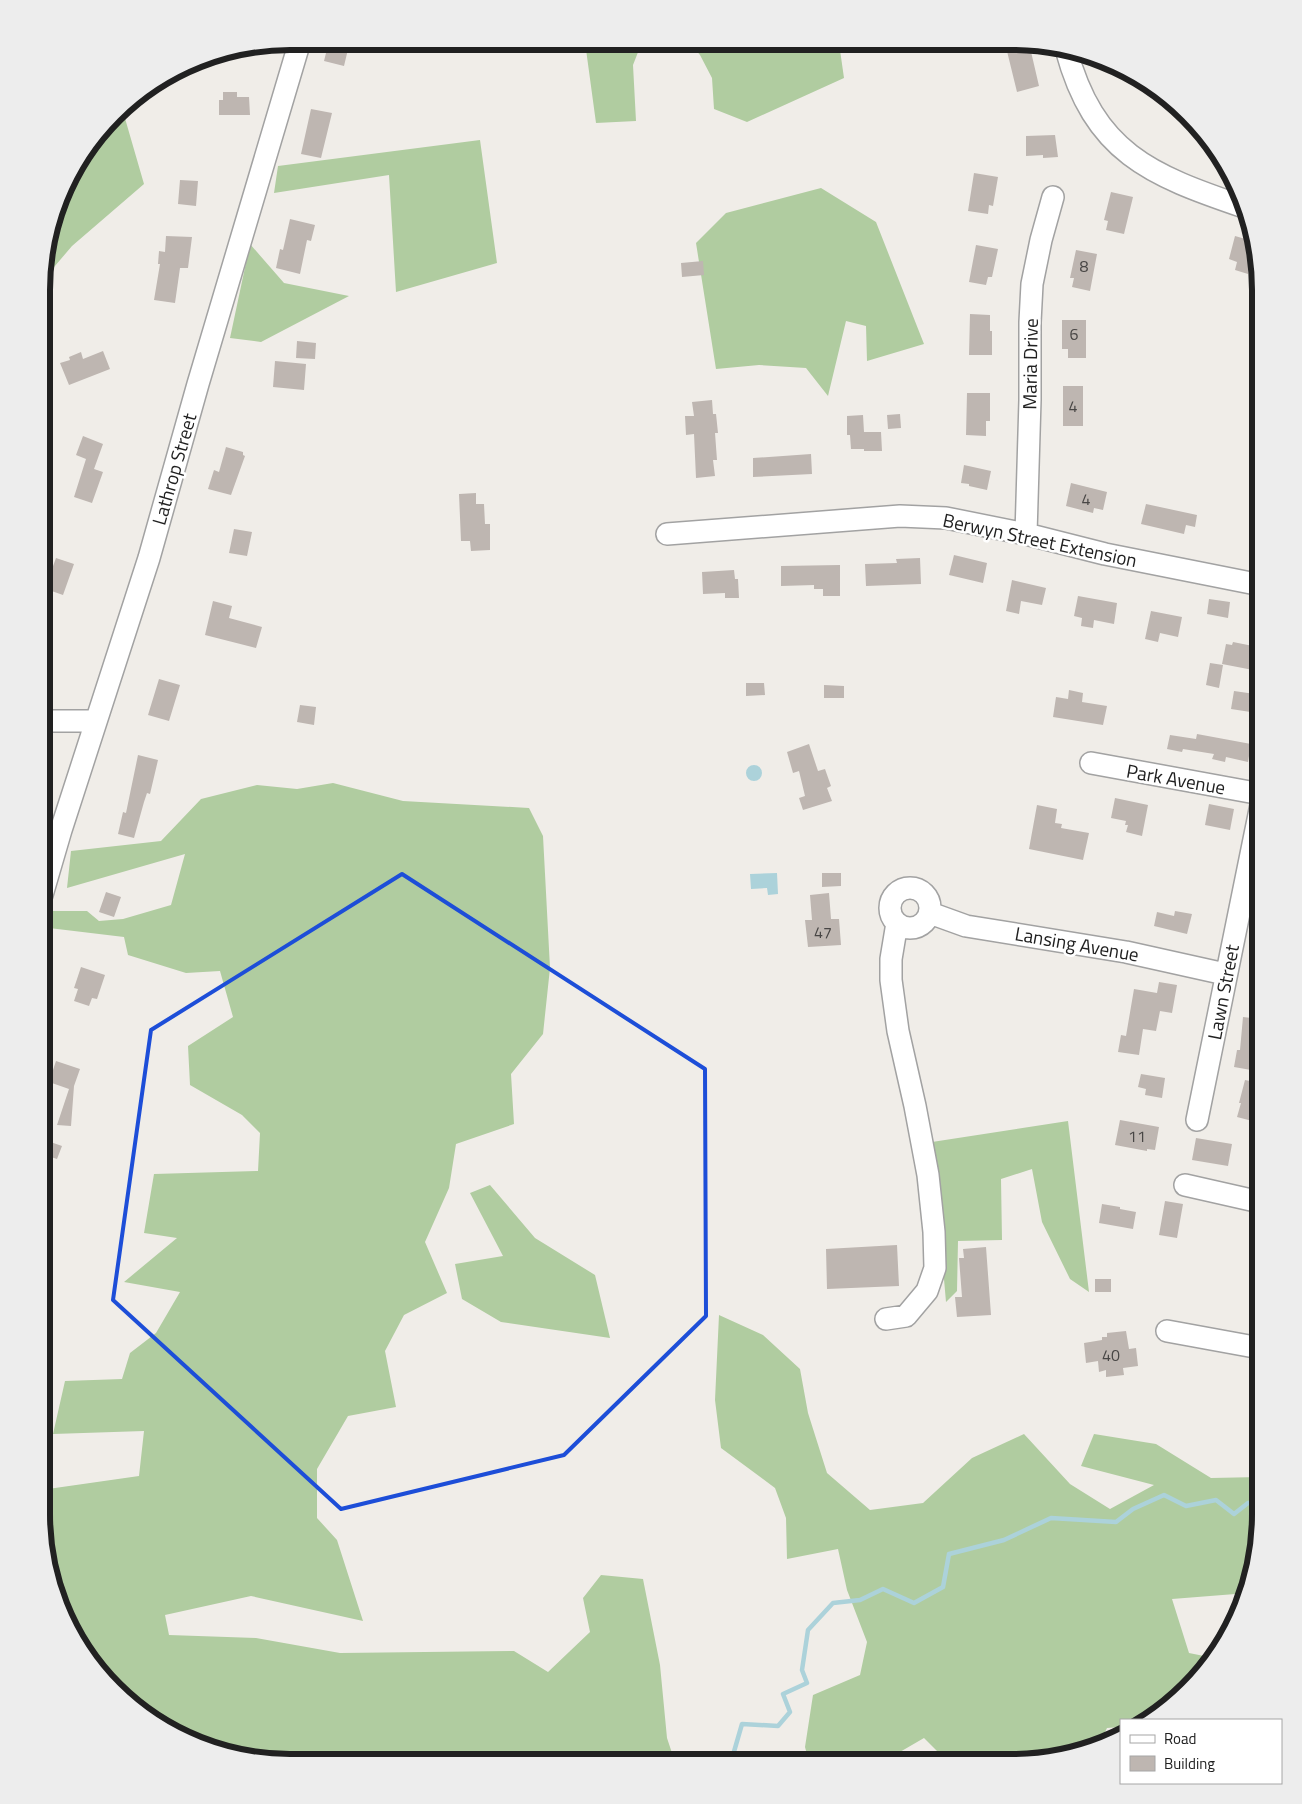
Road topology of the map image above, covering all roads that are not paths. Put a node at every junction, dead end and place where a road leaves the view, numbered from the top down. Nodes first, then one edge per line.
1 (297, 50) edge
2 (1069, 57) edge
3 (1053, 197) dead end
4 (1236, 204) edge
5 (667, 534) dead end
6 (1026, 534) junction
7 (1252, 583) edge
8 (50, 720) edge
9 (96, 721) junction
10 (1091, 763) dead end
11 (1252, 793) edge
12 (1252, 844) edge
13 (50, 868) edge
14 (930, 913) junction
15 (897, 923) junction
16 (1225, 974) junction
17 (1197, 1120) dead end
18 (1185, 1185) dead end
19 (1252, 1200) edge
20 (886, 1319) dead end
21 (1167, 1331) dead end
22 (1252, 1347) edge

1 - 9 street, Lathrop Street
2 - 4 street
3 - 6 street, Maria Drive
5 - 6 street, Berwyn Street Extension
6 - 7 street, Berwyn Street Extension
8 - 9 street
9 - 13 street, Lathrop Street
10 - 11 street, Park Avenue
12 - 16 street, Lawn Street
14 - 15 street
14 - 15 street
14 - 16 street, Lansing Avenue
15 - 20 street
16 - 17 street, Lawn Street
18 - 19 street
21 - 22 street

